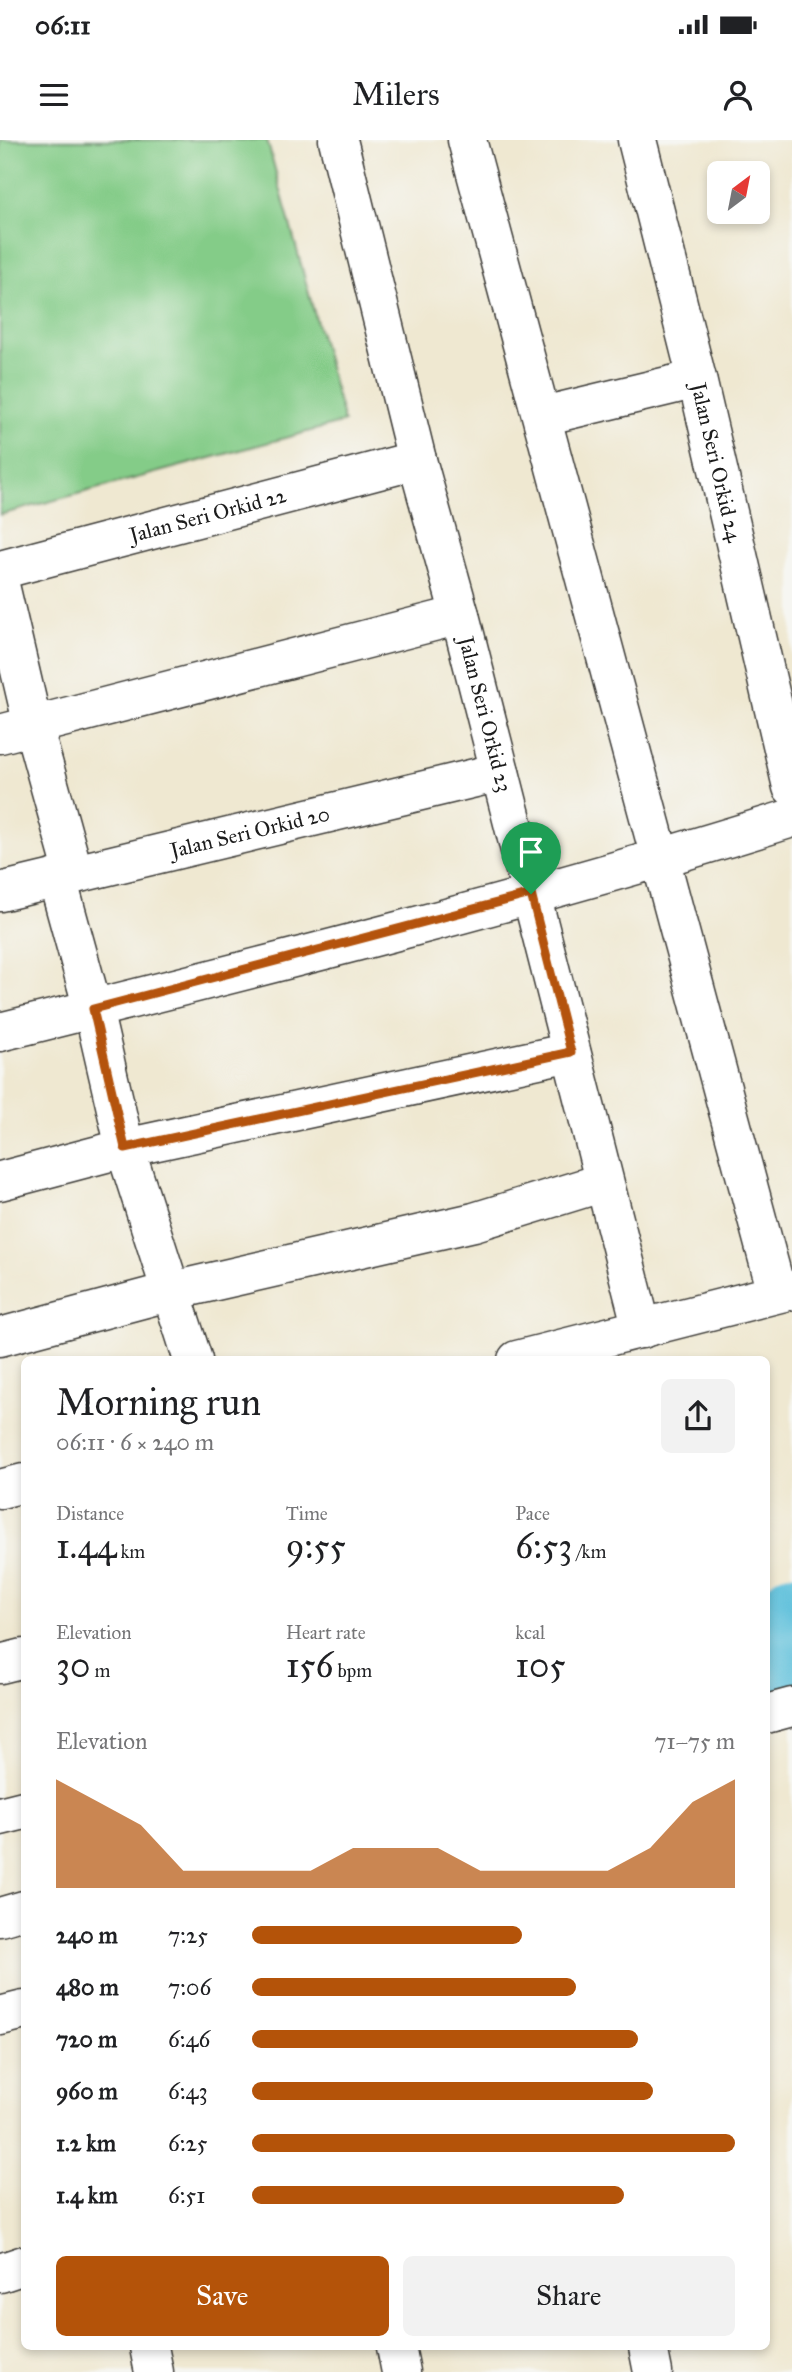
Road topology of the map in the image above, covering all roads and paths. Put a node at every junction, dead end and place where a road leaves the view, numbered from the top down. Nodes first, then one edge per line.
1 (338, 140) edge
2 (467, 140) edge
3 (637, 140) edge
4 (697, 379) junction
5 (543, 416) junction
6 (417, 460) junction
7 (0, 570) edge
8 (0, 585) edge
9 (460, 615) junction
10 (16, 730) edge
11 (500, 772) junction
12 (792, 787) edge
13 (792, 818) edge
14 (660, 859) junction
15 (65, 876) junction
16 (0, 892) edge
17 (531, 894) junction
18 (93, 1009) junction
19 (0, 1032) edge
20 (571, 1052) junction
21 (125, 1148) junction
22 (0, 1181) edge
23 (604, 1182) junction
24 (172, 1291) junction
25 (785, 1292) edge
26 (642, 1329) junction
27 (0, 1337) edge
28 (192, 1356) edge
29 (532, 1356) edge
30 (21, 1484) edge
31 (0, 1489) edge
32 (21, 1659) edge
33 (0, 1664) edge
34 (792, 1707) edge
35 (770, 1713) edge
36 (21, 1811) edge
37 (0, 1816) edge
38 (21, 1911) edge
39 (0, 1917) edge
40 (21, 2011) edge
41 (0, 2016) edge
42 (21, 2266) edge
43 (0, 2273) edge
44 (150, 2350) edge
45 (397, 2350) edge
46 (649, 2350) edge
47 (154, 2372) edge
48 (401, 2372) edge
49 (653, 2372) edge

1 - 6 street, Jalan Seri Orkid 23
2 - 5 street
3 - 4 street, Jalan Seri Orkid 24
4 - 5 street
4 - 12 street, Jalan Seri Orkid 24
5 - 14 street
6 - 7 street, Jalan Seri Orkid 22
6 - 9 street, Jalan Seri Orkid 23
8 - 10 street
9 - 10 street
9 - 11 street, Jalan Seri Orkid 23
10 - 15 street
11 - 15 street, Jalan Seri Orkid 20
11 - 17 street, Jalan Seri Orkid 23
13 - 14 street
14 - 17 street
14 - 25 street
15 - 16 street, Jalan Seri Orkid 20
15 - 18 street
17 - 18 street
17 - 20 street, Jalan Seri Orkid 23
18 - 19 street
18 - 21 street
20 - 21 street
20 - 23 street, Jalan Seri Orkid 23
21 - 22 street
21 - 24 street
23 - 24 street
23 - 26 street, Jalan Seri Orkid 23
24 - 27 street
24 - 28 street
25 - 26 street
26 - 29 street
30 - 31 street
32 - 33 street
34 - 35 street
36 - 37 street
38 - 39 street
40 - 41 street
42 - 43 street
44 - 47 street
45 - 48 street
46 - 49 street

